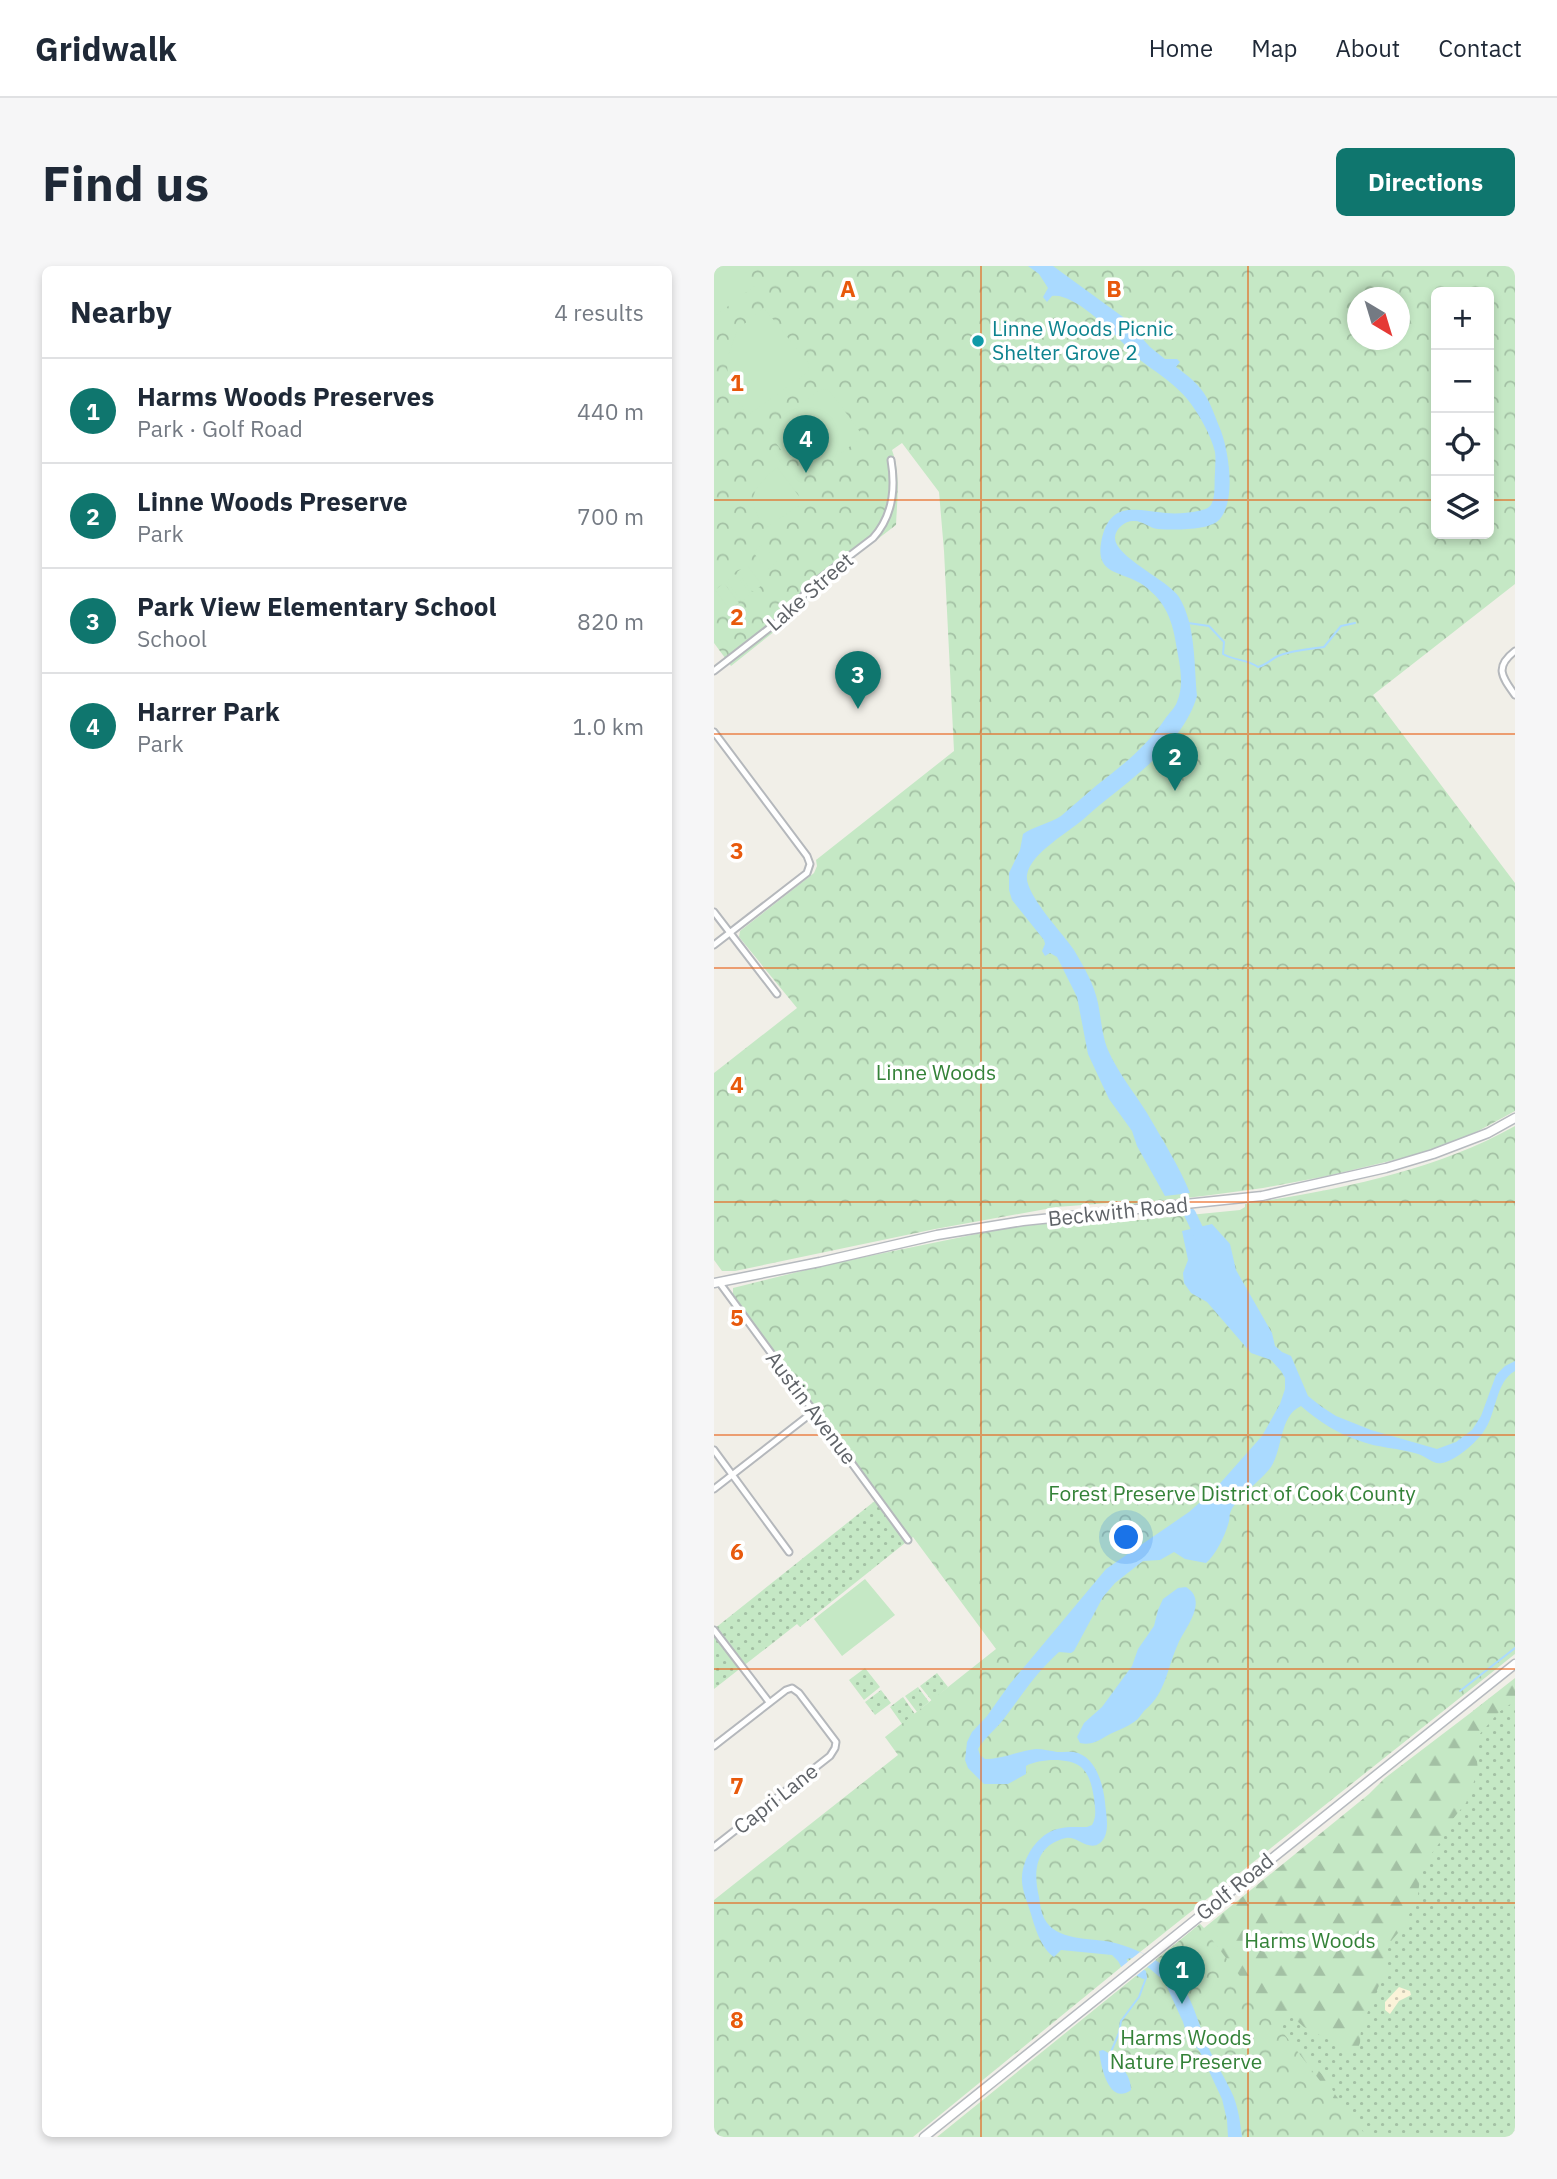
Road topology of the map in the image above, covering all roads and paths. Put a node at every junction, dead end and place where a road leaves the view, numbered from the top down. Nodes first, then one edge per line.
1 (891, 460) dead end
2 (1515, 651) edge
3 (714, 671) edge
4 (1515, 695) edge
5 (714, 732) edge
6 (714, 912) edge
7 (730, 933) junction
8 (714, 945) edge
9 (777, 994) dead end
10 (1515, 1118) edge
11 (716, 1280) edge
12 (813, 1412) junction
13 (714, 1450) edge
14 (732, 1475) junction
15 (714, 1489) edge
16 (908, 1540) dead end
17 (789, 1552) dead end
18 (714, 1630) edge
19 (1515, 1664) edge
20 (769, 1702) junction
21 (714, 1746) edge
22 (714, 1847) edge
23 (924, 2137) edge

1 - 3 street, Lake Street
2 - 4 street
5 - 7 street
6 - 7 street
7 - 8 street
7 - 9 street
10 - 11 street, Beckwith Road
11 - 12 street, Austin Avenue
12 - 14 street
12 - 16 street, Austin Avenue
13 - 14 street
14 - 15 street
14 - 17 street
18 - 20 street
19 - 23 street, Golf Road
20 - 21 street
20 - 22 street, Capri Lane

